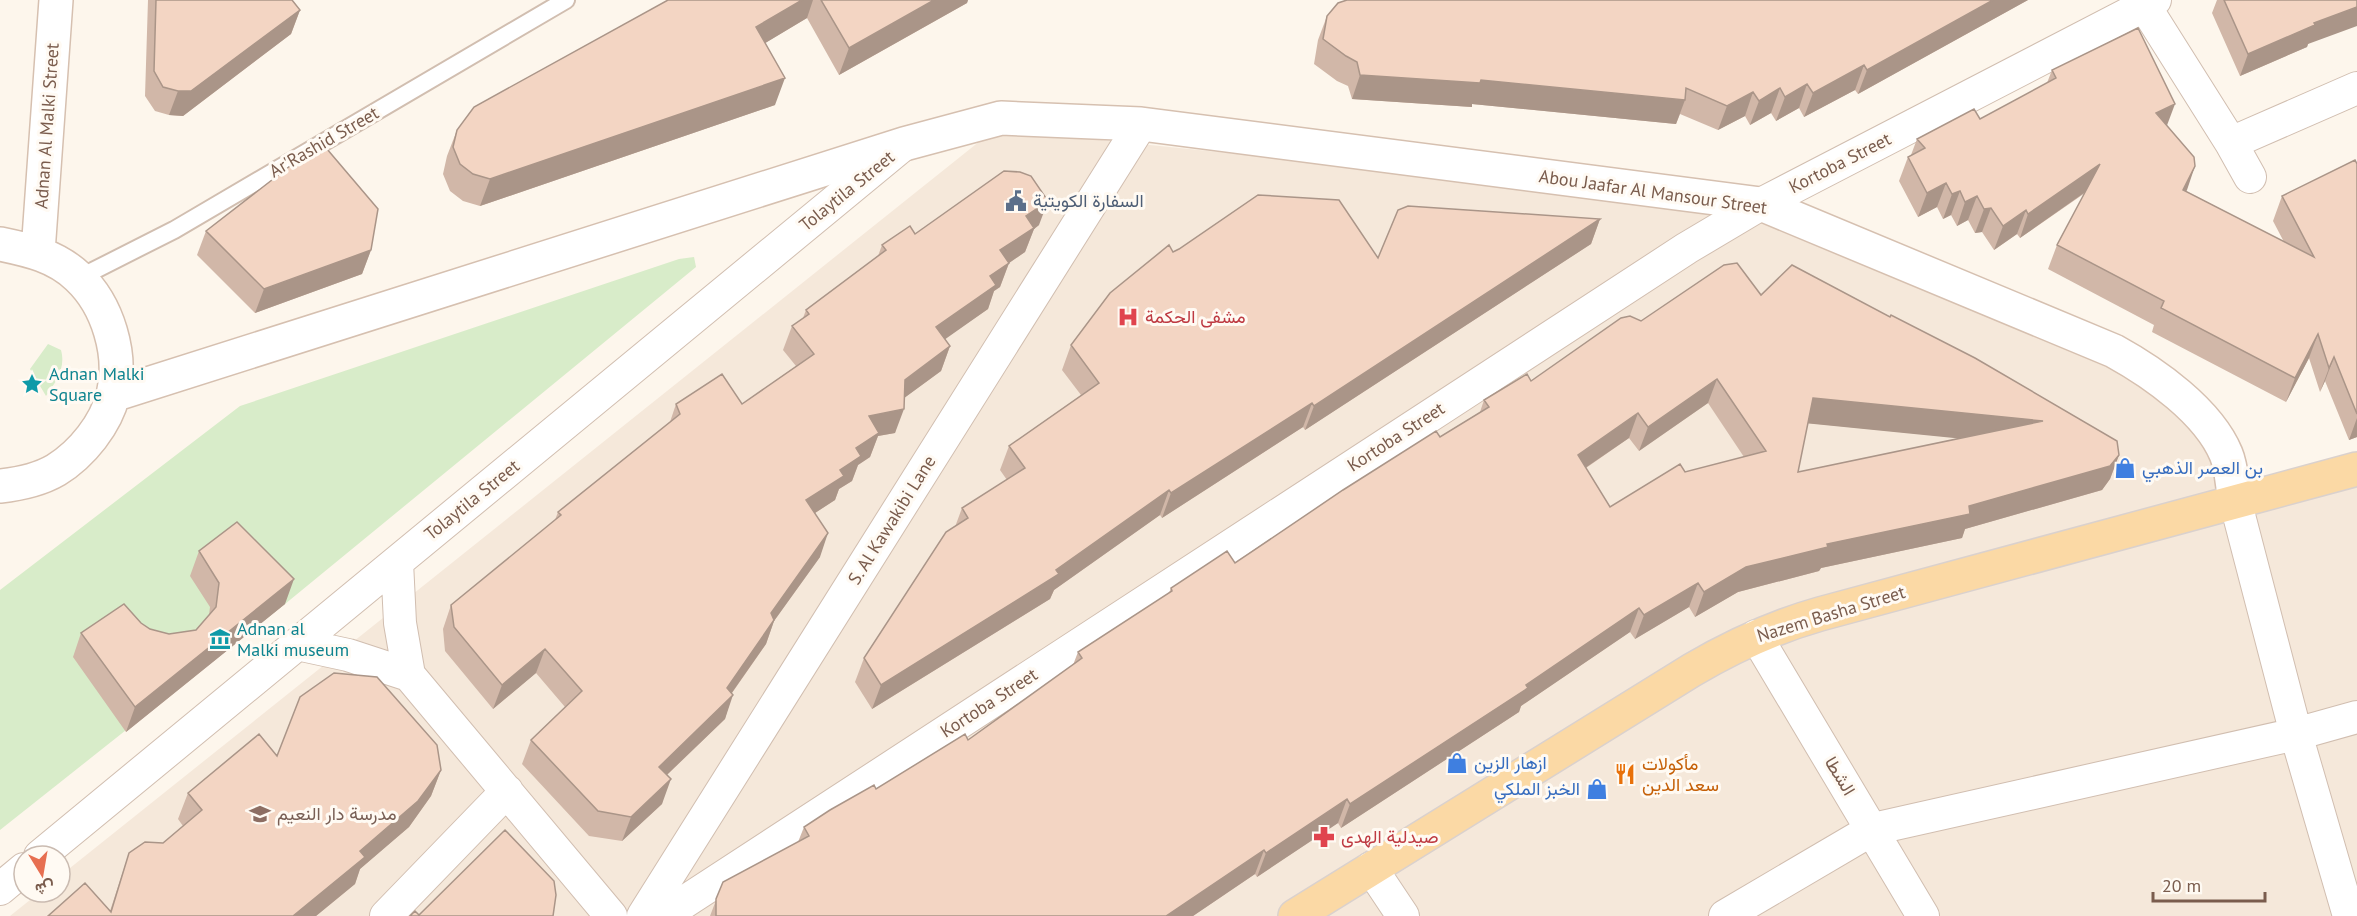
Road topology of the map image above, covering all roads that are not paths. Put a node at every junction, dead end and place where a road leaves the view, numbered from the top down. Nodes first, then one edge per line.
1 (56, 0) edge
2 (566, 0) edge
3 (2150, 3) edge
4 (2357, 88) edge
5 (1140, 124) junction
6 (2231, 143) junction
7 (904, 144) junction
8 (2250, 177) dead end
9 (1761, 204) junction
10 (0, 244) edge
11 (38, 252) junction
12 (79, 278) junction
13 (113, 395) junction
14 (2357, 469) edge
15 (0, 486) edge
16 (2235, 501) junction
17 (397, 562) junction
18 (1756, 636) junction
19 (297, 644) junction
20 (409, 675) junction
21 (2357, 717) edge
22 (2296, 734) junction
23 (507, 792) junction
24 (1873, 829) junction
25 (55, 844) edge
26 (1371, 868) junction
27 (12, 880) edge
28 (0, 889) edge
29 (386, 916) edge
30 (611, 916) edge
31 (643, 916) edge
32 (663, 916) edge
33 (1295, 916) edge
34 (1403, 916) edge
35 (1725, 916) edge
36 (1923, 916) edge
37 (2349, 916) edge

1 - 11 main road, Adnan Al Malki Street
2 - 12 lane, Ar'Rashid Street
3 - 6 street
3 - 9 street, Kortoba Street
4 - 6 street
5 - 7 main road, Abou Jaafar Al Mansour Street
5 - 9 main road, Abou Jaafar Al Mansour Street
5 - 31 street, S. Al Kawakibi Lane
6 - 8 street
7 - 13 main road, Abou Jaafar Al Mansour Street
7 - 17 street, Tolaytila Street
9 - 16 main road, Abou Jaafar Al Mansour Street
9 - 32 street, Kortoba Street
10 - 11 main road
11 - 12 main road
12 - 13 main road
13 - 15 main road
14 - 16 main road, Nazem Basha Street
16 - 18 main road, Nazem Basha Street
16 - 22 street
17 - 19 street, Tolaytila Street
17 - 20 street
18 - 24 street, الشطا
18 - 26 main road, Nazem Basha Street
19 - 20 street
19 - 25 street, Tolaytila Street
20 - 23 street
21 - 22 street
22 - 24 street
22 - 37 street
23 - 29 street
23 - 30 street
24 - 35 street
24 - 36 street, الشطا
26 - 33 main road, Nazem Basha Street
26 - 34 street
27 - 28 street

